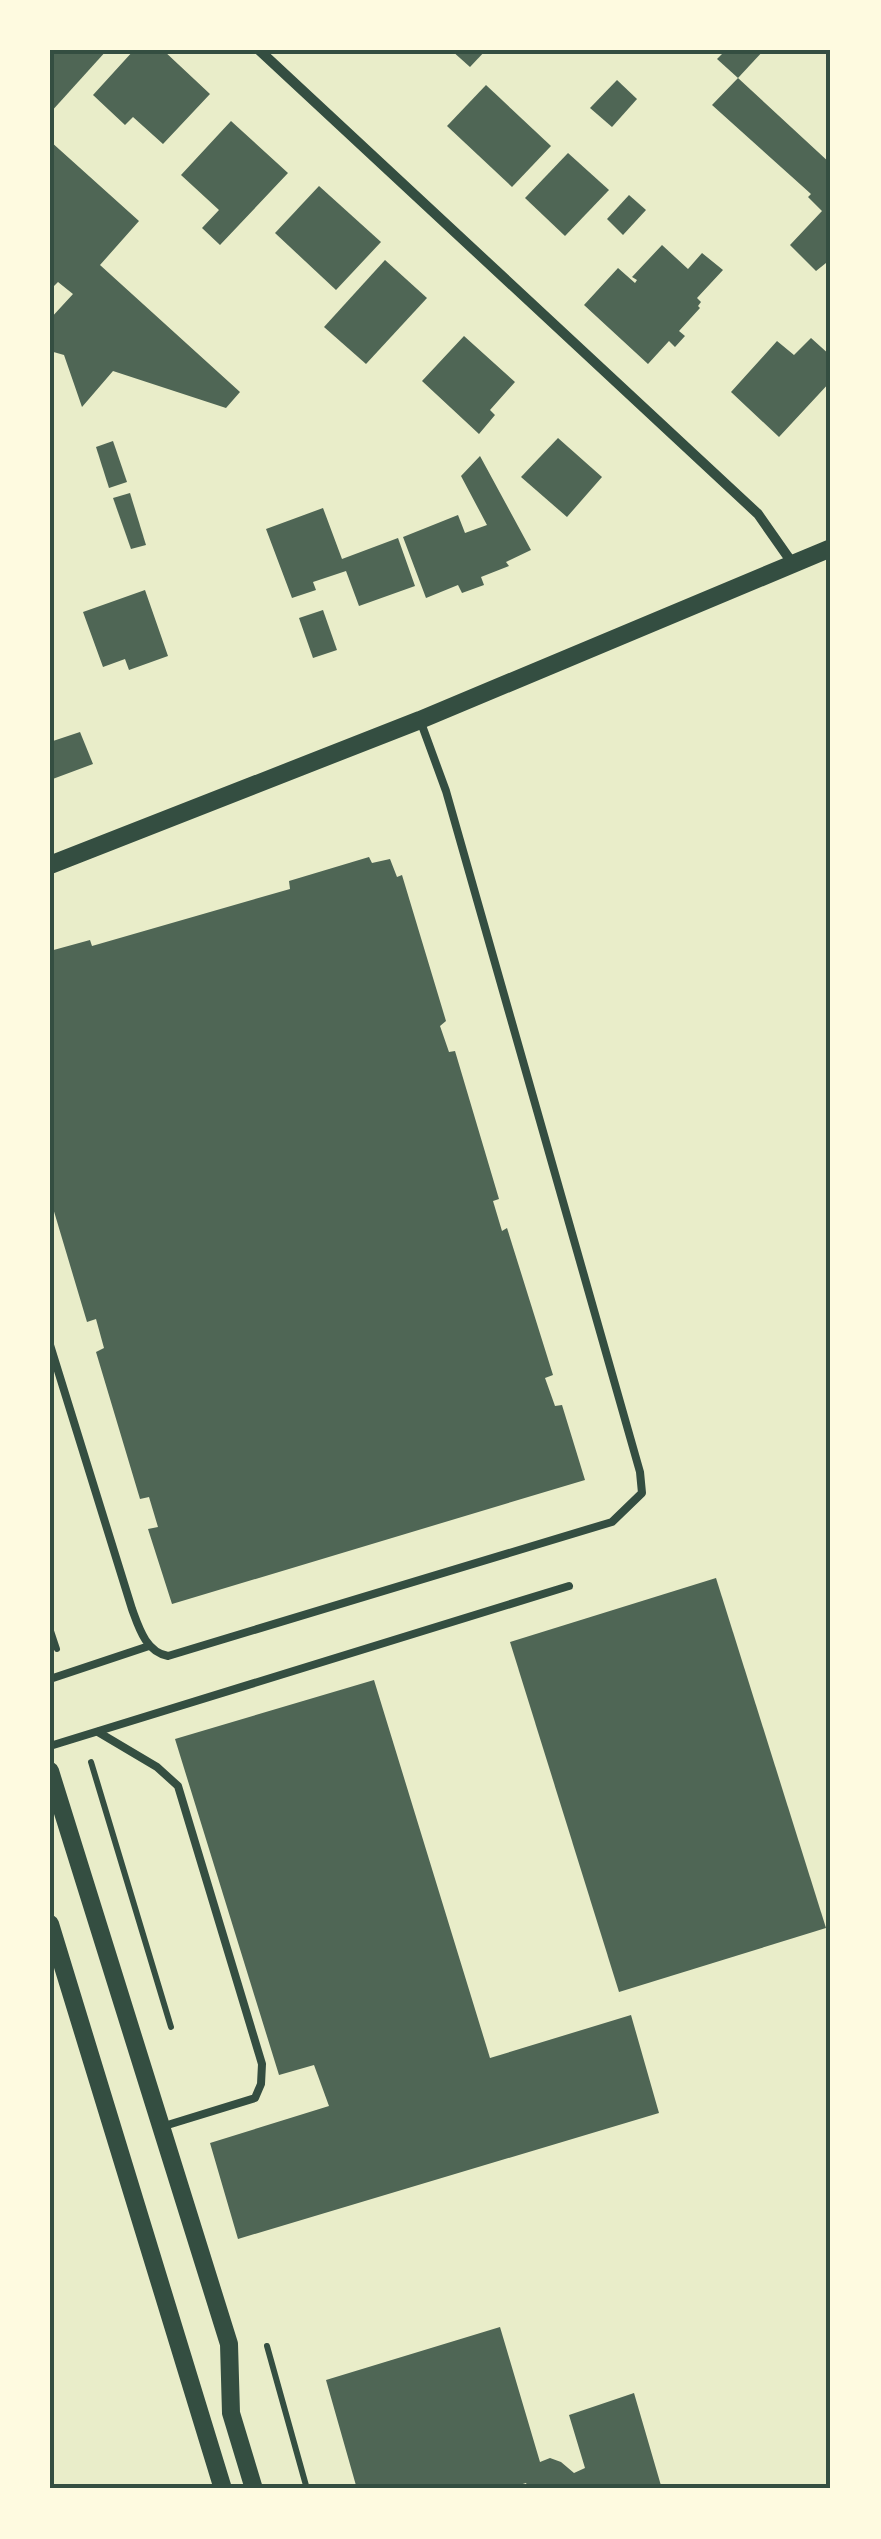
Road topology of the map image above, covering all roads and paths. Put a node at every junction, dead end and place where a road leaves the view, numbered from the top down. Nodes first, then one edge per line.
1 (259, 50) edge
2 (831, 548) edge
3 (793, 565) junction
4 (420, 720) junction
5 (50, 866) edge
6 (50, 1345) edge
7 (569, 1586) dead end
8 (149, 1646) junction
9 (50, 1679) edge
10 (97, 1731) junction
11 (50, 1746) edge
12 (50, 1771) edge
13 (50, 1924) edge
14 (162, 2127) junction
15 (222, 2489) edge
16 (254, 2489) edge

1 - 3 street
2 - 3 street
3 - 4 street
4 - 5 street
4 - 8 lane
6 - 8 lane
7 - 10 lane
8 - 9 lane
10 - 11 lane
10 - 14 lane
12 - 14 street
13 - 15 street
14 - 16 street

